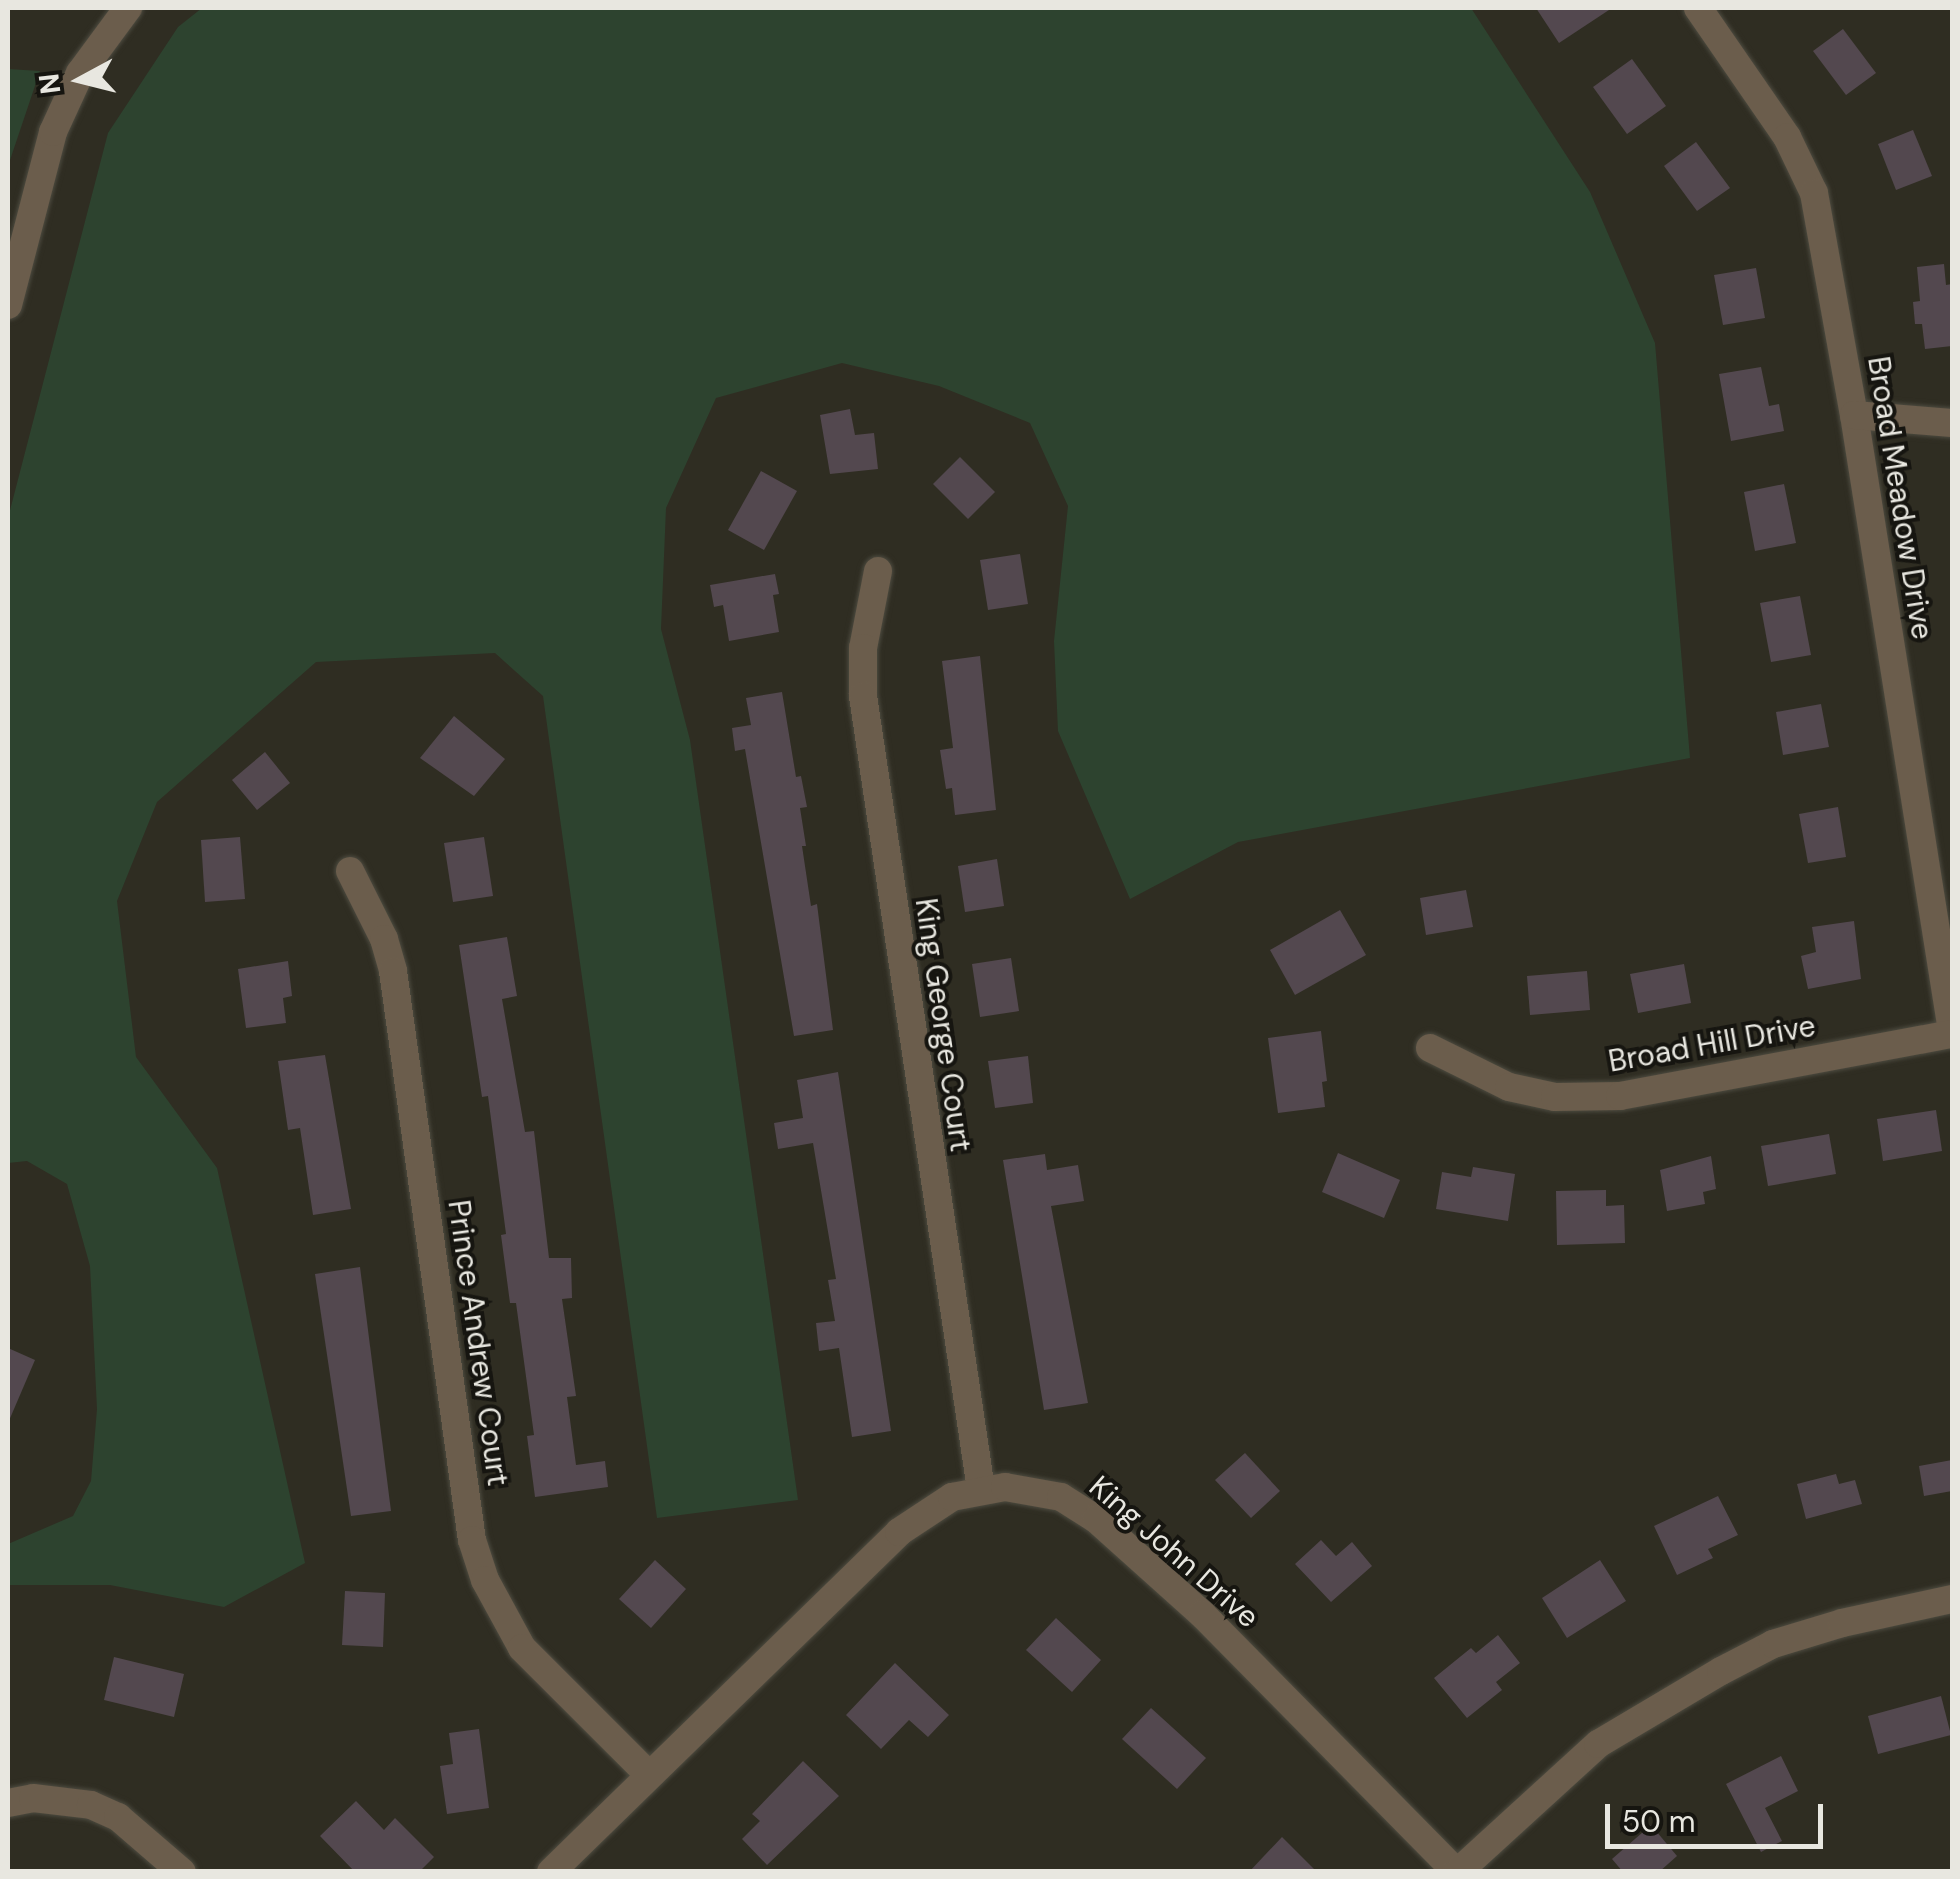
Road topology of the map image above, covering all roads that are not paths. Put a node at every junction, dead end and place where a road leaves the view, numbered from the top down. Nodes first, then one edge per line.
1 (128, 8) edge
2 (1698, 8) edge
3 (8, 305) edge
4 (1854, 415) junction
5 (1952, 423) edge
6 (878, 571) dead end
7 (350, 871) dead end
8 (1952, 1033) edge
9 (1430, 1048) dead end
10 (980, 1490) junction
11 (1952, 1598) edge
12 (646, 1773) junction
13 (8, 1803) edge
14 (182, 1872) edge
15 (550, 1872) edge
16 (1457, 1872) edge

1 - 3 street
2 - 4 street, Broad Meadow Drive
4 - 5 street
4 - 8 street, Broad Meadow Drive
6 - 10 street, King George Court
7 - 12 street, Prince Andrew Court
8 - 9 street, Broad Hill Drive
10 - 12 street, King John Drive
10 - 16 street, King John Drive
11 - 16 street
12 - 15 street, King John Drive
13 - 14 street

